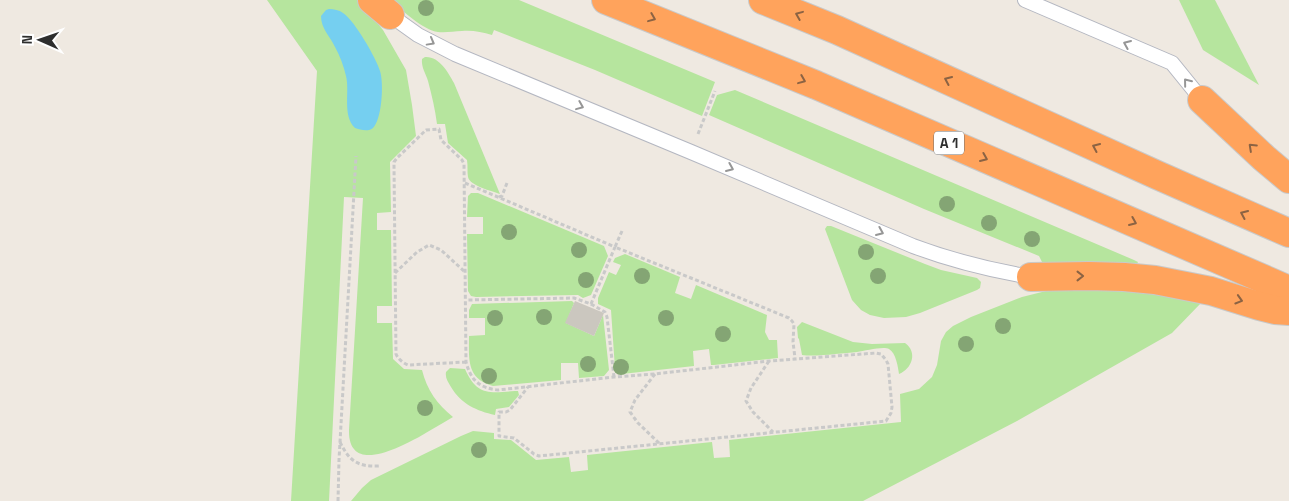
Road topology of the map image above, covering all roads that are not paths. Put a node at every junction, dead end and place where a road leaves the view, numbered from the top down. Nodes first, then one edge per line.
1 (606, 0) edge
2 (763, 0) edge
3 (1025, 0) edge
4 (381, 8) edge
5 (1202, 100) joint
6 (1289, 179) edge
7 (1289, 233) edge
8 (1031, 277) joint
9 (1289, 290) edge
10 (1289, 311) edge

1 -> 9 highway, A 1
7 -> 2 highway
5 -> 3 lane
4 -> 8 lane
6 -> 5 highway
8 -> 10 highway

